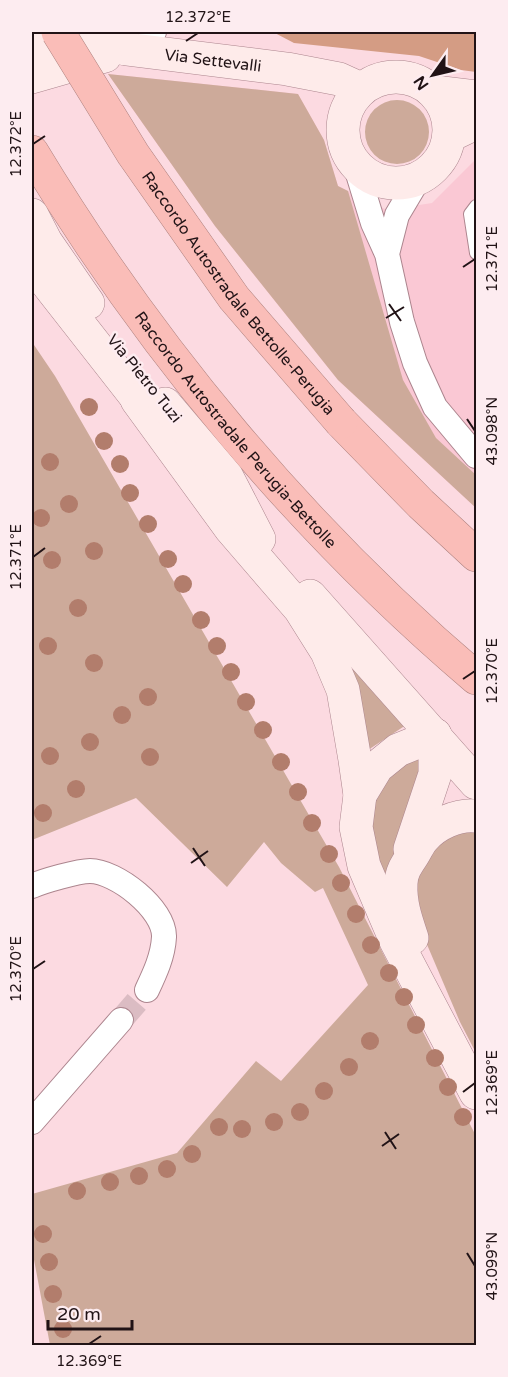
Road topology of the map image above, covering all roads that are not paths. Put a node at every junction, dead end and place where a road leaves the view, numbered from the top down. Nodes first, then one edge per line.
1 (32, 33) edge
2 (66, 35) edge
3 (141, 44) edge
4 (32, 48) edge
5 (301, 72) junction
6 (32, 77) edge
7 (361, 89) junction
8 (434, 92) junction
9 (477, 97) edge
10 (343, 122) junction
11 (463, 130) edge
12 (32, 152) edge
13 (355, 164) junction
14 (419, 178) junction
15 (477, 206) edge
16 (32, 215) edge
17 (477, 253) edge
18 (387, 254) junction
19 (32, 264) edge
20 (32, 282) edge
21 (105, 359) junction
22 (137, 400) junction
23 (477, 456) edge
24 (259, 539) junction
25 (477, 555) edge
26 (477, 678) edge
27 (435, 735) junction
28 (477, 783) edge
29 (360, 795) junction
30 (477, 816) edge
31 (404, 867) junction
32 (32, 886) edge
33 (147, 990) tunnel mouth
34 (430, 1004) junction
35 (121, 1020) tunnel mouth
36 (477, 1093) edge
37 (32, 1122) edge

1 - 2 main road
2 - 3 main road, Via Settevalli
2 - 4 main road, Via Settevalli
2 - 25 highway, Raccordo Autostradale Bettolle-Perugia, bridge
3 - 5 main road, Via Settevalli
3 - 6 main road, Via Settevalli
5 - 7 main road, Via Settevalli
5 - 10 main road
7 - 8 main road
7 - 10 main road
8 - 9 main road
8 - 11 main road
10 - 13 main road
11 - 14 main road
12 - 26 highway, Raccordo Autostradale Perugia-Bettolle
13 - 14 main road
13 - 18 street
14 - 18 street
15 - 17 lane
16 - 24 main road, Via Pietro Tuzi
18 - 23 street
19 - 21 main road, Via Pietro Tuzi
20 - 21 main road
21 - 22 main road, Via Pietro Tuzi
22 - 24 main road, Via Pietro Tuzi
22 - 29 main road
24 - 27 main road, Via Pietro Tuzi
27 - 28 main road, Via Pietro Tuzi
27 - 29 main road
27 - 31 main road
29 - 34 main road
30 - 31 main road
31 - 34 main road
32 - 33 street
34 - 36 main road
35 - 37 street

